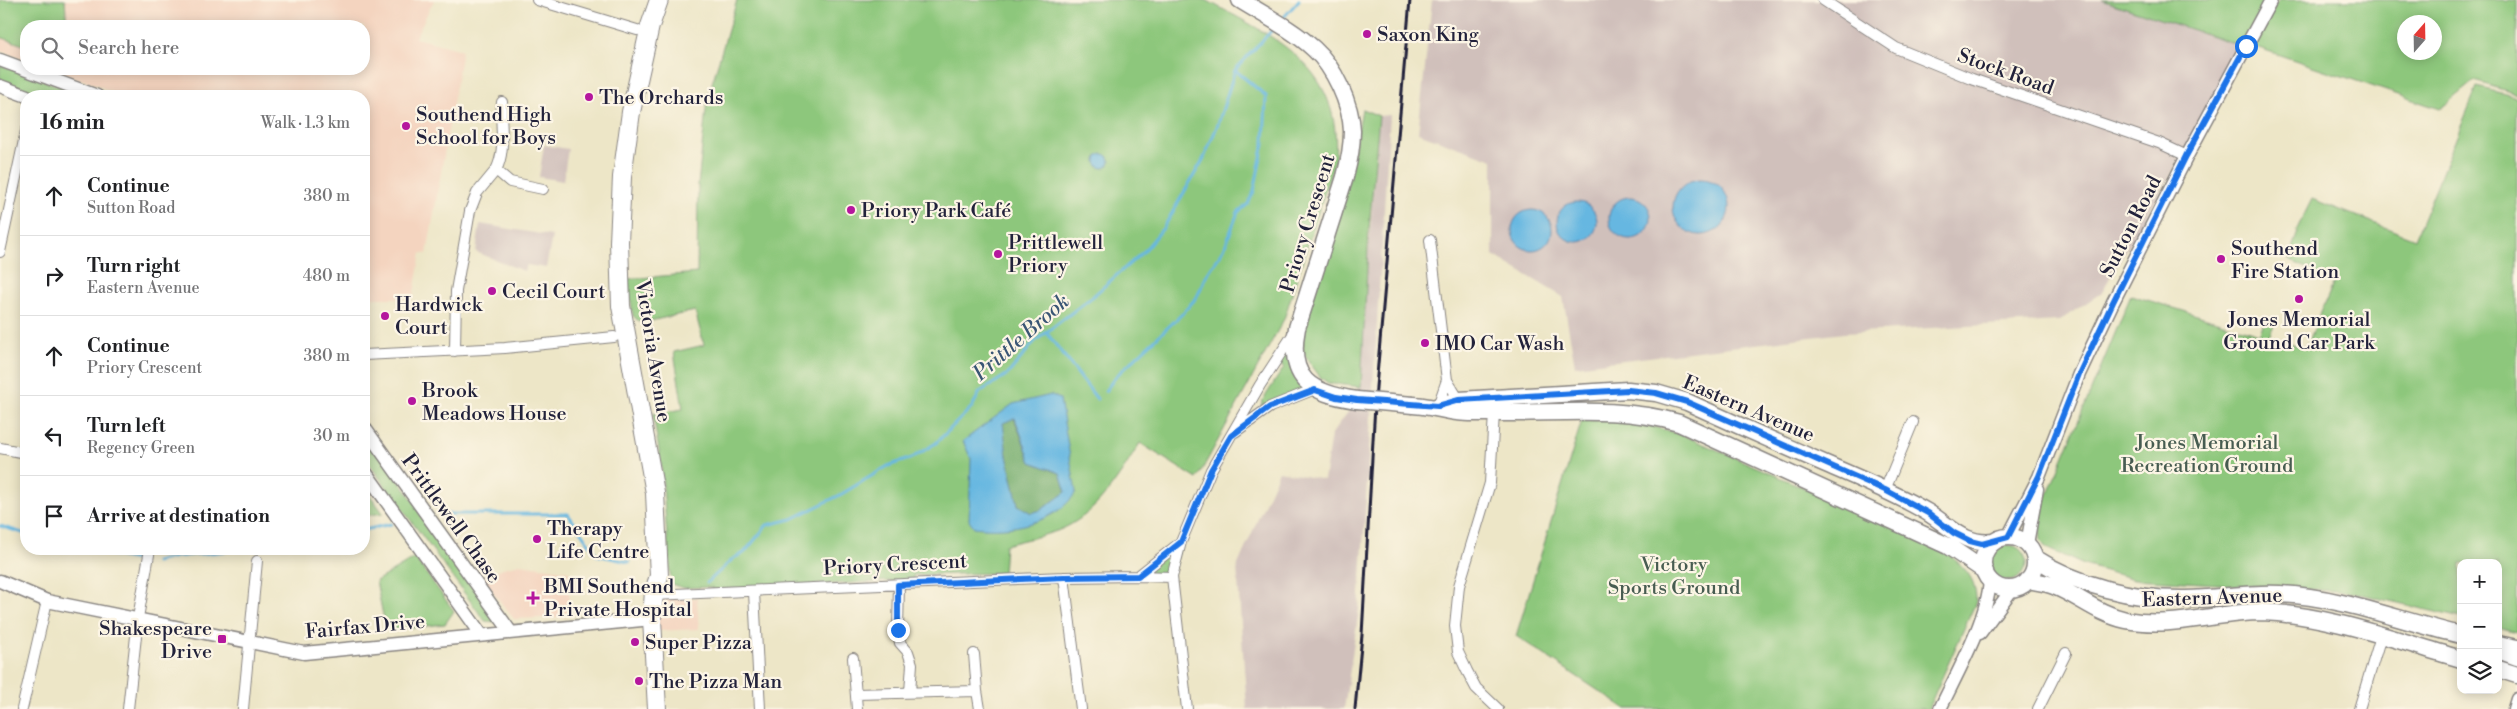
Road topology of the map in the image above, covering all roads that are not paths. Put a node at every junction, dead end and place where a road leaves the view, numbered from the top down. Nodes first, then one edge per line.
1 (537, 0) edge
2 (647, 0) edge
3 (658, 0) edge
4 (1240, 0) edge
5 (1822, 0) edge
6 (2271, 0) edge
7 (637, 30) junction
8 (0, 60) edge
9 (20, 67) edge
10 (40, 75) edge
11 (0, 86) edge
12 (81, 90) edge
13 (20, 93) edge
14 (502, 102) dead end
15 (2186, 156) junction
16 (20, 159) edge
17 (496, 170) junction
18 (543, 189) dead end
19 (1430, 240) dead end
20 (0, 252) edge
21 (1297, 328) junction
22 (614, 337) junction
23 (455, 351) junction
24 (370, 355) edge
25 (1447, 380) junction
26 (1315, 390) junction
27 (1459, 400) junction
28 (1438, 406) junction
29 (1494, 413) junction
30 (1913, 422) dead end
31 (370, 435) edge
32 (1231, 436) junction
33 (0, 448) edge
34 (20, 452) edge
35 (2039, 476) junction
36 (370, 478) edge
37 (1885, 490) junction
38 (2001, 539) junction
39 (1181, 542) junction
40 (2031, 551) junction
41 (149, 555) edge
42 (257, 561) dead end
43 (1138, 576) junction
44 (1988, 576) junction
45 (1064, 577) junction
46 (1172, 577) junction
47 (2028, 580) junction
48 (0, 581) edge
49 (898, 585) junction
50 (2013, 588) junction
51 (754, 592) junction
52 (654, 593) junction
53 (47, 601) junction
54 (469, 617) junction
55 (138, 618) junction
56 (652, 619) junction
57 (510, 631) junction
58 (481, 634) junction
59 (2456, 634) edge
60 (459, 636) junction
61 (2381, 636) junction
62 (249, 641) junction
63 (2502, 645) edge
64 (2517, 648) edge
65 (1968, 649) junction
66 (2066, 653) dead end
67 (2502, 653) edge
68 (974, 654) dead end
69 (852, 658) dead end
70 (2457, 658) edge
71 (2517, 659) edge
72 (2502, 671) edge
73 (2517, 675) edge
74 (978, 691) junction
75 (910, 692) junction
76 (856, 694) junction
77 (2517, 699) edge
78 (22, 709) edge
79 (128, 709) edge
80 (243, 709) edge
81 (658, 709) edge
82 (760, 709) edge
83 (857, 709) edge
84 (980, 709) edge
85 (1080, 709) edge
86 (1187, 709) edge
87 (1498, 709) edge
88 (1940, 709) edge
89 (2038, 709) edge
90 (2359, 709) edge
91 (2514, 709) edge

1 - 7 street
2 - 7 highway, Victoria Avenue
3 - 52 highway, Victoria Avenue
4 - 21 main road, Priory Crescent
5 - 15 street, Stock Road
6 - 15 street, Sutton Road
7 - 22 highway, Victoria Avenue
8 - 9 street
10 - 12 street
11 - 13 street
14 - 17 street
15 - 35 street, Sutton Road
16 - 20 street
17 - 18 street
17 - 23 street
19 - 25 street
21 - 26 main road, Priory Crescent
21 - 32 street, Priory Crescent
22 - 23 street
22 - 52 highway, Victoria Avenue
23 - 24 street
25 - 27 street
25 - 28 street
26 - 28 main road, Eastern Avenue, bridge
26 - 32 street, Priory Crescent
27 - 28 main road, Eastern Avenue
27 - 37 main road, Eastern Avenue
28 - 29 main road, Eastern Avenue
29 - 44 main road, Eastern Avenue
29 - 87 street
30 - 37 street
31 - 57 street, Prittlewell Chase
32 - 39 street, Priory Crescent
33 - 34 street
35 - 38 street, Sutton Road
35 - 40 street, Sutton Road
36 - 54 street
37 - 38 main road, Eastern Avenue
38 - 40 main road, Eastern Avenue
38 - 44 main road
39 - 43 street, Priory Crescent
39 - 46 street
40 - 47 main road
40 - 59 main road, Eastern Avenue
41 - 55 street
42 - 62 street
43 - 45 street, Priory Crescent
43 - 46 street, Priory Crescent
44 - 50 main road, Eastern Avenue
44 - 65 street
45 - 49 street, Priory Crescent
45 - 85 street
46 - 86 street
47 - 50 main road
47 - 61 main road, Eastern Avenue
48 - 53 street, Fairfax Drive
49 - 51 street, Priory Crescent
49 - 75 street
50 - 65 street
51 - 52 street, Priory Crescent
51 - 82 street
52 - 56 highway, Victoria Avenue
53 - 55 street, Fairfax Drive
53 - 78 street
54 - 58 street
54 - 60 street
55 - 62 street, Fairfax Drive
55 - 79 street
56 - 57 street, Fairfax Drive
56 - 81 highway, Victoria Avenue
57 - 58 street, Fairfax Drive
58 - 60 street, Fairfax Drive
60 - 62 street, Fairfax Drive
61 - 70 main road, Eastern Avenue
61 - 90 street
62 - 80 street
63 - 64 main road
65 - 88 street
66 - 89 street
67 - 71 street
68 - 74 street
69 - 76 street
72 - 73 main road
74 - 75 street
74 - 84 street
75 - 76 street
76 - 83 street
77 - 91 street

